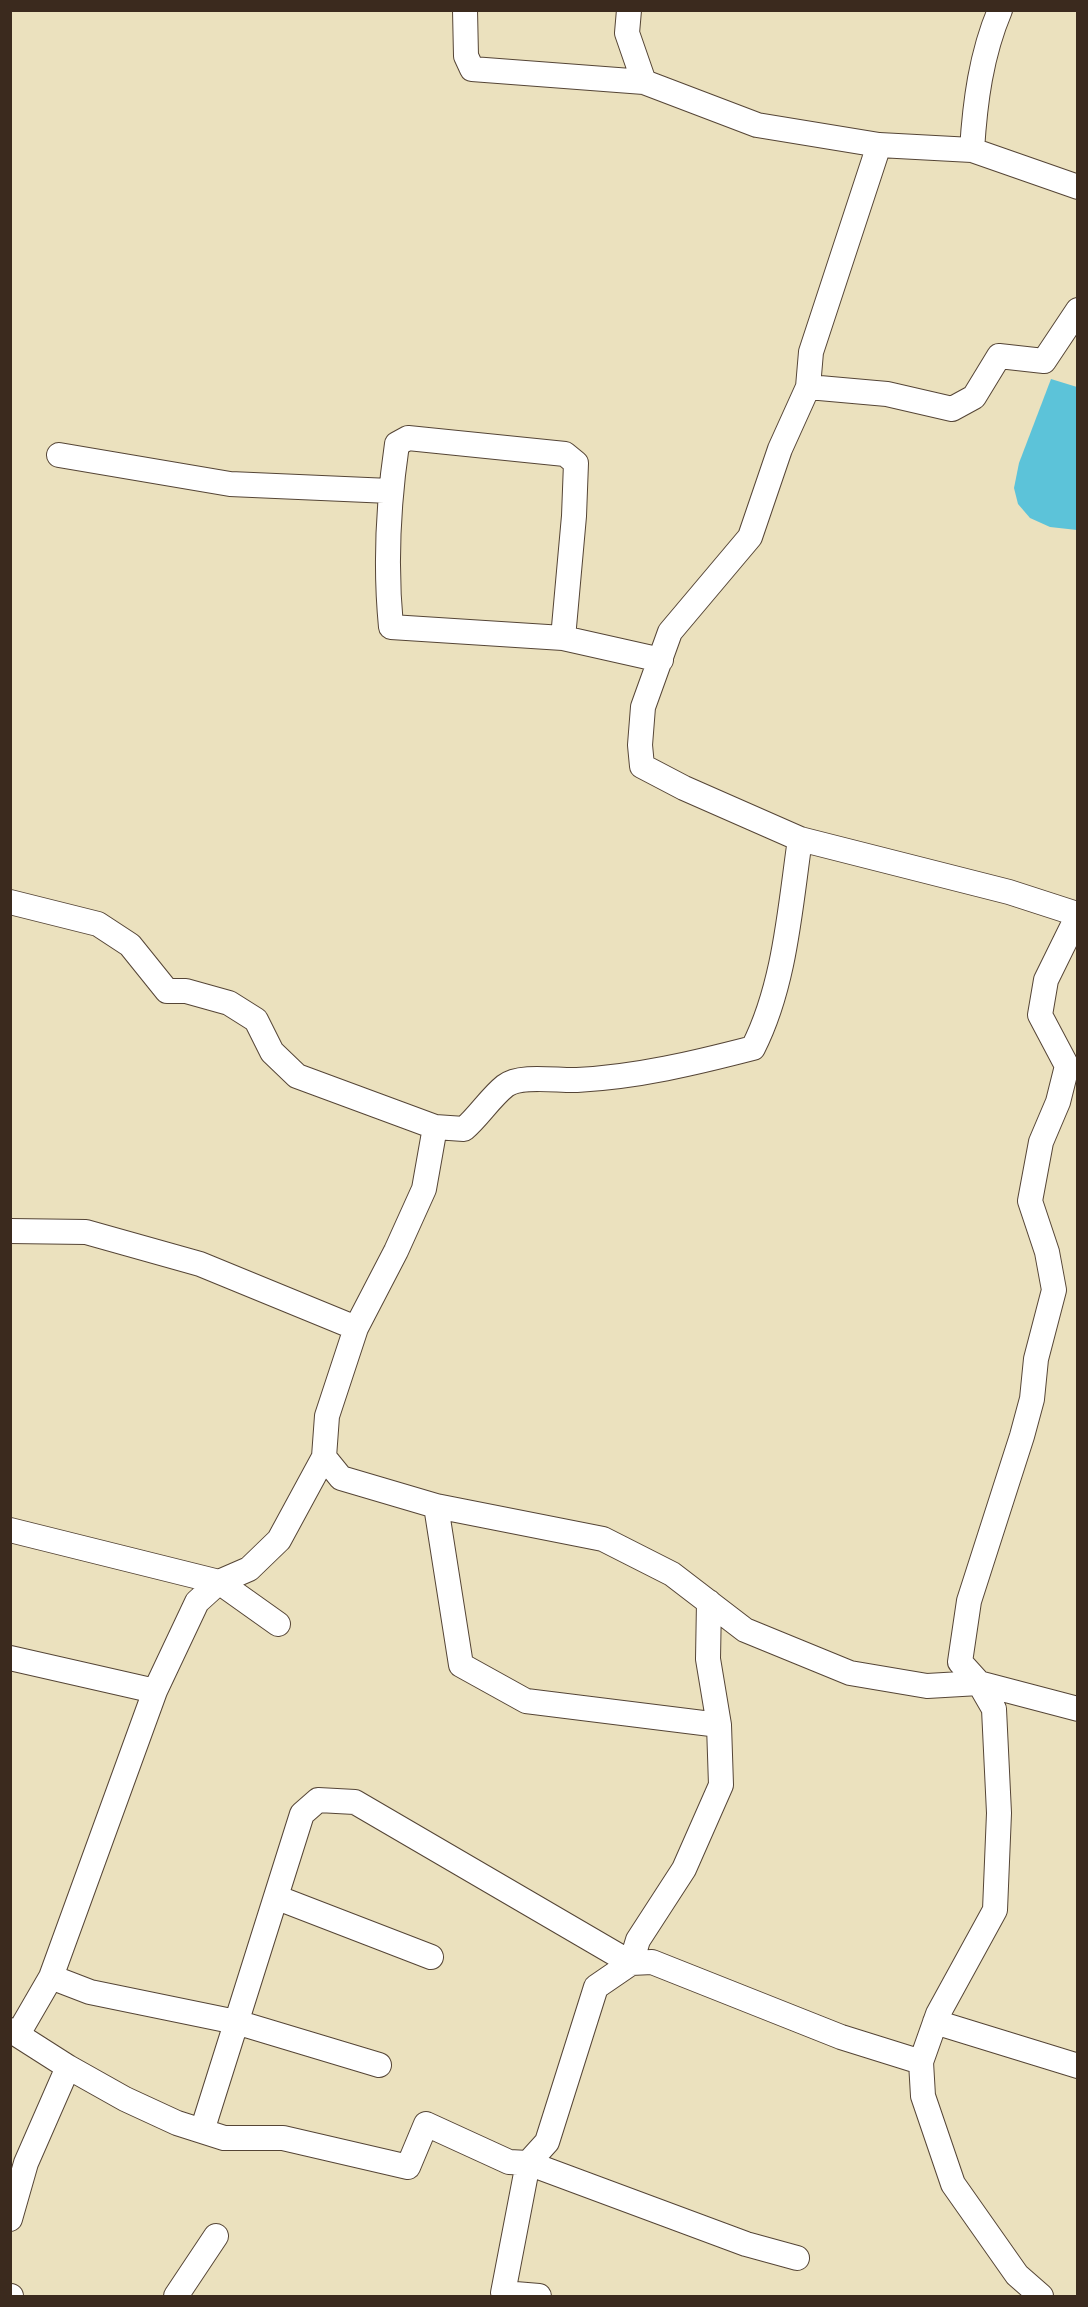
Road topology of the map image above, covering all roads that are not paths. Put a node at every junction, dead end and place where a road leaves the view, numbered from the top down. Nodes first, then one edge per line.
1 (465, 10) edge
2 (629, 10) edge
3 (1000, 10) edge
4 (644, 82) junction
5 (879, 145) junction
6 (972, 150) junction
7 (1077, 187) edge
8 (1077, 310) edge
9 (808, 387) junction
10 (59, 455) dead end
11 (390, 491) junction
12 (564, 638) junction
13 (660, 660) junction
14 (800, 838) junction
15 (10, 902) edge
16 (1077, 914) edge
17 (435, 1127) junction
18 (10, 1231) edge
19 (356, 1328) junction
20 (324, 1457) junction
21 (436, 1506) junction
22 (10, 1530) edge
23 (219, 1582) junction
24 (709, 1602) junction
25 (278, 1624) dead end
26 (10, 1658) edge
27 (979, 1683) junction
28 (155, 1691) junction
29 (1077, 1709) edge
30 (719, 1725) junction
31 (278, 1898) junction
32 (431, 1957) dead end
33 (631, 1963) junction
34 (51, 1977) junction
35 (236, 2022) junction
36 (935, 2022) junction
37 (14, 2032) edge
38 (921, 2062) junction
39 (379, 2065) dead end
40 (1077, 2066) edge
41 (68, 2067) junction
42 (202, 2131) junction
43 (528, 2163) junction
44 (10, 2219) edge
45 (216, 2236) dead end
46 (797, 2258) dead end
47 (498, 2295) edge
48 (176, 2296) edge
49 (539, 2296) edge
50 (1041, 2296) edge

1 - 4 street
2 - 4 street
3 - 6 street
4 - 5 street
5 - 6 street
5 - 9 street
6 - 7 street
8 - 9 street
9 - 13 street
10 - 11 street
11 - 12 street
11 - 12 street
12 - 13 street
13 - 14 street
14 - 16 street
14 - 17 street
15 - 17 street
16 - 27 street
17 - 19 street
18 - 19 street
19 - 20 street
20 - 21 street
20 - 23 street
21 - 24 street
21 - 30 street
22 - 23 street
23 - 25 street
23 - 28 street
24 - 27 street
24 - 30 street
26 - 28 street
27 - 29 street
27 - 36 street
28 - 34 street
30 - 33 street
31 - 32 street
31 - 33 street
31 - 35 street
33 - 38 street
33 - 43 street
34 - 35 street
34 - 37 street
35 - 39 street
35 - 42 street
36 - 38 street
36 - 40 street
37 - 41 street
38 - 50 street
41 - 42 street
41 - 44 street
42 - 43 street
43 - 46 street
43 - 47 street
45 - 48 street
47 - 49 street

